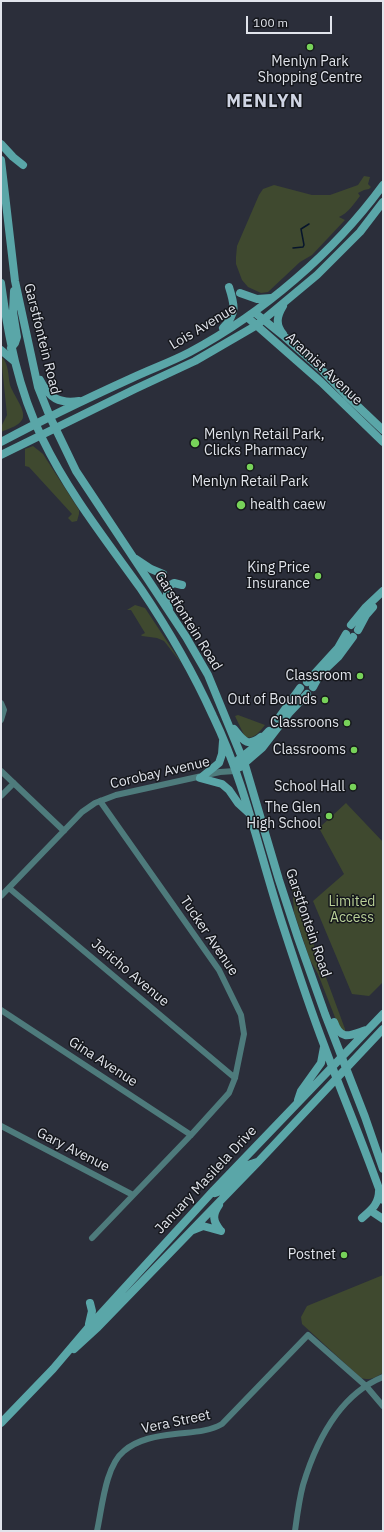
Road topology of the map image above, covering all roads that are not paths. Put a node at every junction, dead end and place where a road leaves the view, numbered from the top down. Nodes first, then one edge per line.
1 (1, 144) edge
2 (1, 160) edge
3 (24, 165) dead end
4 (1, 172) edge
5 (383, 185) edge
6 (2, 188) edge
7 (383, 202) edge
8 (15, 280) junction
9 (1, 283) edge
10 (229, 287) dead end
11 (240, 293) dead end
12 (271, 298) junction
13 (287, 301) junction
14 (250, 314) junction
15 (260, 323) junction
16 (285, 337) junction
17 (214, 338) junction
18 (11, 348) junction
19 (1, 350) edge
20 (14, 360) junction
21 (33, 367) junction
22 (85, 400) junction
23 (50, 417) junction
24 (36, 424) junction
25 (56, 428) junction
26 (383, 430) edge
27 (40, 436) junction
28 (1, 442) edge
29 (383, 442) edge
30 (1, 455) edge
31 (132, 556) junction
32 (163, 574) dead end
33 (182, 585) dead end
34 (383, 591) edge
35 (383, 599) edge
36 (170, 613) junction
37 (351, 625) junction
38 (358, 630) junction
39 (349, 636) junction
40 (310, 684) junction
41 (300, 688) junction
42 (307, 694) junction
43 (1, 703) edge
44 (1, 720) edge
45 (228, 722) junction
46 (269, 732) junction
47 (224, 739) junction
48 (243, 761) junction
49 (234, 767) junction
50 (1, 771) edge
51 (201, 777) junction
52 (14, 783) junction
53 (1, 796) edge
54 (100, 801) junction
55 (249, 813) junction
56 (64, 831) junction
57 (9, 888) junction
58 (1, 896) edge
59 (1, 1010) edge
60 (325, 1014) junction
61 (383, 1014) edge
62 (383, 1029) edge
63 (368, 1030) junction
64 (324, 1046) junction
65 (342, 1057) junction
66 (333, 1067) junction
67 (346, 1068) junction
68 (236, 1078) junction
69 (337, 1078) junction
70 (298, 1103) junction
71 (1, 1126) edge
72 (191, 1135) junction
73 (258, 1162) junction
74 (383, 1169) edge
75 (379, 1188) junction
76 (212, 1192) junction
77 (229, 1192) junction
78 (133, 1195) junction
79 (383, 1200) edge
80 (374, 1213) dead end
81 (204, 1217) junction
82 (362, 1218) dead end
83 (383, 1219) edge
84 (180, 1228) junction
85 (190, 1232) junction
86 (92, 1238) dead end
87 (90, 1303) dead end
88 (119, 1305) junction
89 (103, 1310) junction
90 (98, 1327) junction
91 (87, 1328) junction
92 (53, 1369) junction
93 (383, 1377) edge
94 (366, 1386) junction
95 (383, 1406) edge
96 (1, 1423) edge
97 (97, 1531) edge
98 (295, 1531) edge

1 - 3 main road
2 - 4 main road, Garstfontein Road
4 - 6 main road, Garstfontein Road
5 - 12 main road, Lois Avenue
6 - 8 main road, Garstfontein Road
7 - 13 main road, Lois Avenue
8 - 18 main road
8 - 21 main road, Garstfontein Road
9 - 18 main road, Garstfontein Road
10 - 17 main road
11 - 12 main road
12 - 14 main road, Lois Avenue
13 - 15 main road, Lois Avenue
13 - 16 main road
14 - 15 main road, Aramist Avenue
14 - 17 main road, Lois Avenue
15 - 16 main road, Aramist Avenue
15 - 25 main road, Lois Avenue
15 - 29 main road, Aramist Avenue
16 - 26 main road, Aramist Avenue
17 - 22 main road, Lois Avenue
18 - 20 main road, Garstfontein Road
19 - 20 main road
20 - 24 main road, Garstfontein Road
21 - 22 main road
21 - 23 main road, Garstfontein Road
22 - 23 main road, Lois Avenue
23 - 24 main road, Lois Avenue
23 - 25 main road, Garstfontein Road
24 - 27 main road, Garstfontein Road
24 - 28 main road, Lois Avenue
25 - 27 main road, Lois Avenue
25 - 31 main road, Garstfontein Road
27 - 30 main road, Lois Avenue
27 - 47 main road, Garstfontein Road
31 - 32 main road
31 - 36 main road, Garstfontein Road
33 - 36 main road
34 - 37 main road, Corobay Avenue
35 - 38 main road, Corobay Avenue
36 - 45 main road, Garstfontein Road
37 - 38 main road
37 - 39 main road, Corobay Avenue
38 - 39 main road, Corobay Avenue
39 - 40 main road, Corobay Avenue
40 - 41 main road, Corobay Avenue
40 - 42 main road, Corobay Avenue
41 - 42 main road
41 - 46 main road, Corobay Avenue
42 - 48 main road, Corobay Avenue
43 - 44 street
45 - 46 main road
45 - 48 main road, Garstfontein Road
46 - 48 main road, Corobay Avenue
47 - 49 main road, Garstfontein Road
47 - 51 main road
48 - 49 main road, Corobay Avenue
48 - 60 main road, Garstfontein Road
49 - 51 street, Corobay Avenue
49 - 55 main road, Garstfontein Road
50 - 52 street
51 - 54 street, Corobay Avenue
51 - 55 main road
52 - 53 street
52 - 56 street
54 - 56 street, Corobay Avenue
54 - 68 street, Tucker Avenue
55 - 64 main road, Garstfontein Road
56 - 57 street, Corobay Avenue
57 - 58 street, Corobay Avenue
57 - 68 street, Jericho Avenue
59 - 72 street, Gina Avenue
60 - 63 main road
60 - 65 main road, Garstfontein Road
61 - 63 main road, January Masilela Drive
62 - 67 main road, January Masilela Drive
63 - 65 main road, January Masilela Drive
64 - 66 main road, Garstfontein Road
64 - 70 main road
65 - 66 main road, January Masilela Drive
65 - 67 main road, Garstfontein Road
66 - 69 main road, Garstfontein Road
66 - 70 main road, January Masilela Drive
67 - 69 main road, January Masilela Drive
67 - 74 main road, Garstfontein Road
68 - 72 street, Tucker Avenue
69 - 73 main road, January Masilela Drive
69 - 75 main road, Garstfontein Road
70 - 76 main road, January Masilela Drive
71 - 78 street, Gary Avenue
72 - 78 street, Tucker Avenue
73 - 76 main road
73 - 77 main road, January Masilela Drive
75 - 79 main road, Garstfontein Road
75 - 82 main road
76 - 84 main road, January Masilela Drive
77 - 81 main road, January Masilela Drive
77 - 85 main road
78 - 86 street, Tucker Avenue
80 - 83 main road
81 - 84 main road
81 - 85 main road, January Masilela Drive
84 - 89 main road, January Masilela Drive
85 - 88 main road, January Masilela Drive
87 - 91 main road
88 - 89 main road
88 - 90 main road, January Masilela Drive
89 - 90 main road
89 - 91 main road, January Masilela Drive
90 - 92 main road, January Masilela Drive
91 - 92 main road, January Masilela Drive
92 - 96 main road, January Masilela Drive
93 - 94 street
94 - 95 street
94 - 97 street, Vera Street
94 - 98 street

